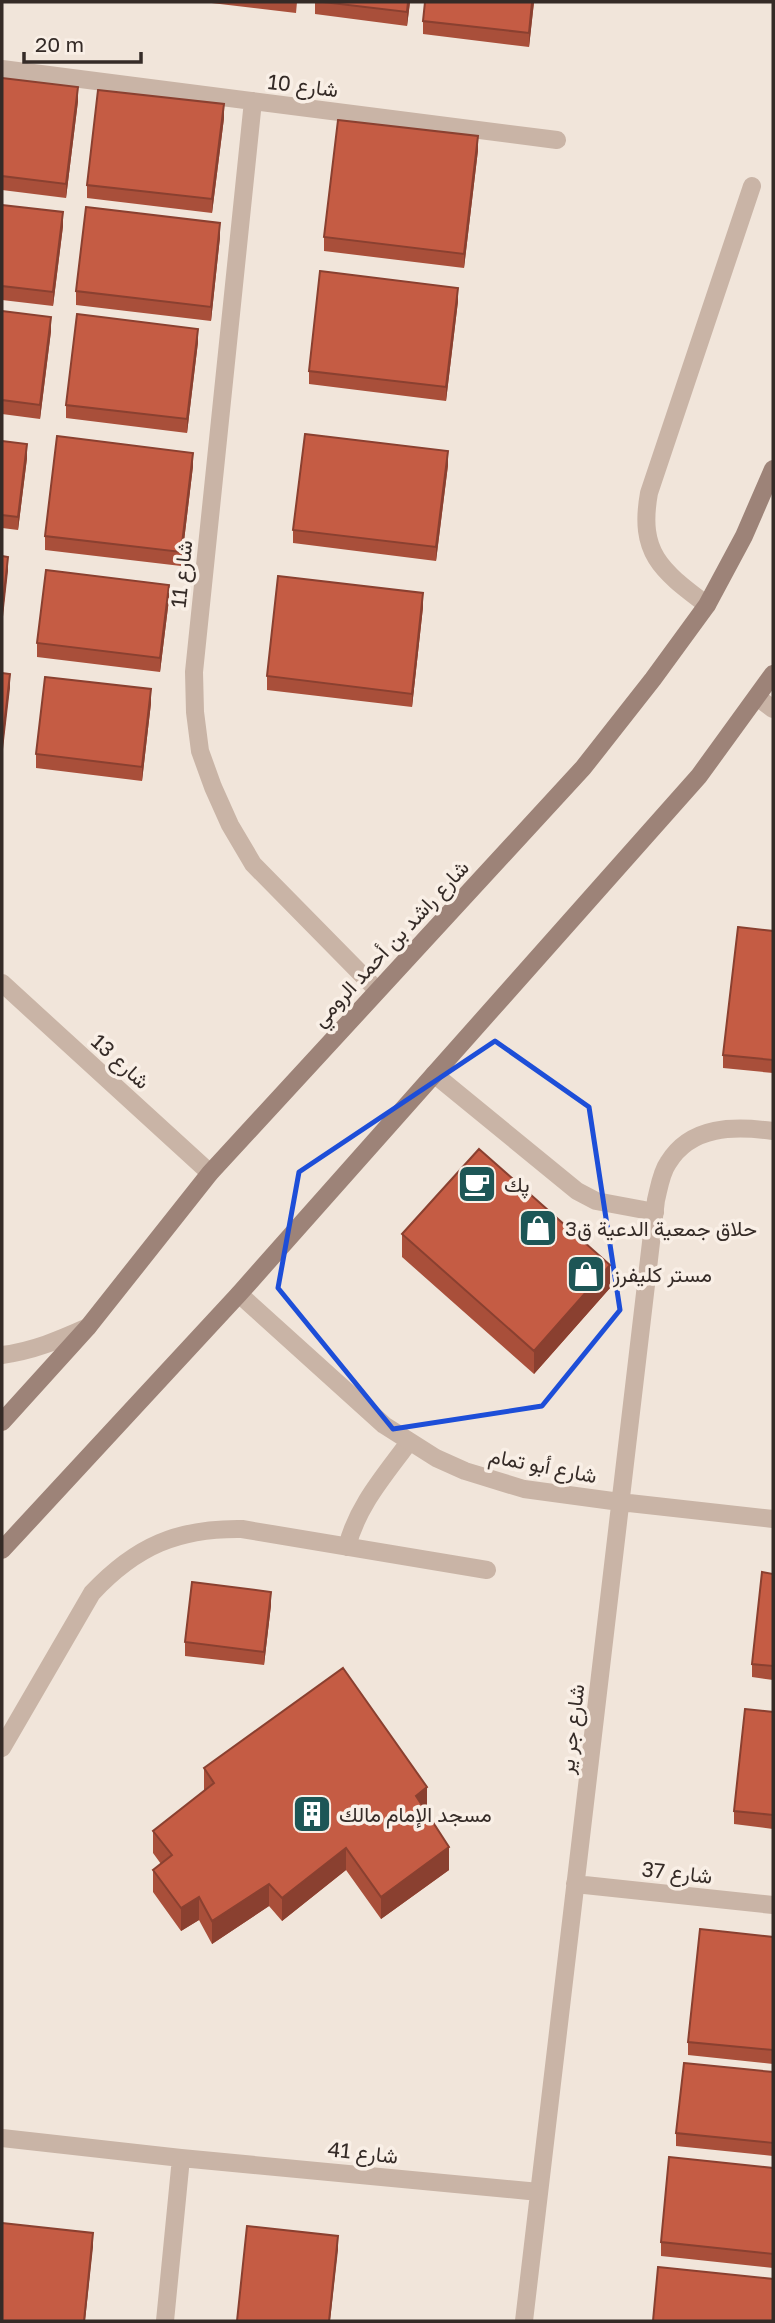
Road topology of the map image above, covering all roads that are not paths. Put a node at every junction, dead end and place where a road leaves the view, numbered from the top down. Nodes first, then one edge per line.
1 (2, 69) edge
2 (253, 101) junction
3 (557, 140) dead end
4 (752, 186) dead end
5 (773, 469) edge
6 (707, 605) junction
7 (773, 674) edge
8 (757, 697) junction
9 (773, 709) edge
10 (2, 983) edge
11 (377, 990) junction
12 (434, 1074) junction
13 (773, 1131) edge
14 (209, 1173) junction
15 (655, 1212) junction
16 (239, 1294) junction
17 (88, 1327) junction
18 (2, 1355) edge
19 (2, 1422) edge
20 (409, 1442) junction
21 (620, 1502) junction
22 (773, 1519) edge
23 (347, 1547) junction
24 (2, 1550) edge
25 (487, 1570) dead end
26 (2, 1748) edge
27 (575, 1884) junction
28 (773, 1905) edge
29 (2, 2138) edge
30 (181, 2158) junction
31 (539, 2192) junction
32 (165, 2321) edge
33 (524, 2321) edge

1 - 2 street, شارع 10
2 - 3 street, شارع 10
2 - 11 street, شارع 11
4 - 6 street
5 - 6 street, شارع راشد بن أحمد الرومي
6 - 11 street, شارع راشد بن أحمد الرومي
7 - 8 street
8 - 9 street
8 - 12 street
10 - 14 street, شارع 13
11 - 14 street, شارع راشد بن أحمد الرومي
12 - 15 street
12 - 16 street
13 - 15 street, شارع جر ير
14 - 17 street, شارع راشد بن أحمد الرومي
15 - 21 street, شارع جر ير
16 - 20 street, شارع أبو تمام
16 - 24 street
17 - 18 street
17 - 19 street, شارع راشد بن أحمد الرومي
20 - 21 street, شارع أبو تمام
20 - 23 street
21 - 22 street, شارع أبو تمام
21 - 27 street, شارع جر ير
23 - 25 street
23 - 26 street
27 - 28 street, شارع 37
27 - 31 street, شارع جر ير
29 - 30 street, شارع 41
30 - 31 street, شارع 41
30 - 32 street
31 - 33 street, شارع جر ير

